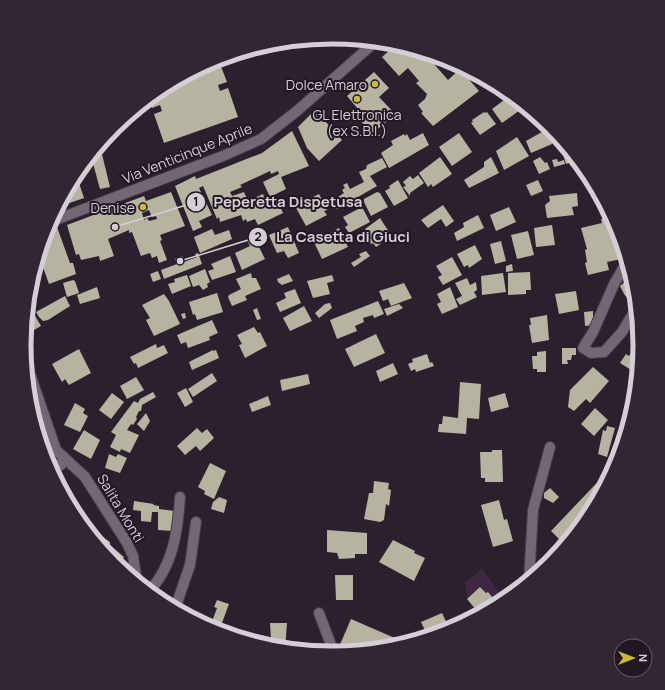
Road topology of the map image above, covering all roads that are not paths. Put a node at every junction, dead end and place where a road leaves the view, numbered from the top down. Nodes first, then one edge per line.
1 (371, 46) edge
2 (59, 219) edge
3 (624, 267) edge
4 (632, 315) edge
5 (40, 416) edge
6 (550, 447) dead end
7 (65, 459) junction
8 (56, 465) edge
9 (180, 497) dead end
10 (196, 522) dead end
11 (136, 573) edge
12 (529, 573) edge
13 (152, 587) edge
14 (177, 603) edge
15 (319, 613) dead end
16 (331, 646) edge

1 - 2 street, Via Venticinque Aprile
3 - 4 street
5 - 7 street, Salita Monti
6 - 12 street
7 - 8 street
7 - 11 street, Salita Monti
9 - 13 street
10 - 14 street
15 - 16 street

